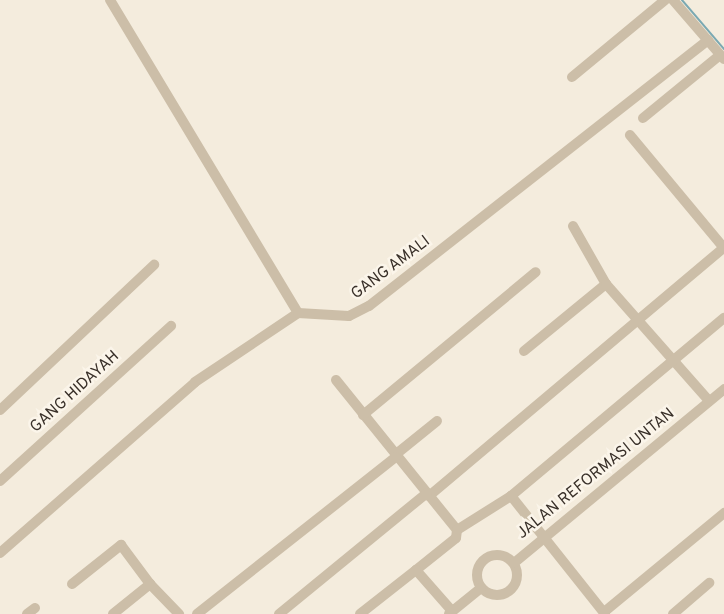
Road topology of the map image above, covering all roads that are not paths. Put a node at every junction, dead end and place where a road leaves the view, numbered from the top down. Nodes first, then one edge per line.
1 (110, 0) edge
2 (674, 1) edge
3 (708, 40) junction
4 (722, 57) edge
5 (572, 77) dead end
6 (643, 118) dead end
7 (630, 135) dead end
8 (573, 226) dead end
9 (154, 265) dead end
10 (536, 272) dead end
11 (606, 284) junction
12 (298, 314) junction
13 (724, 318) edge
14 (639, 321) junction
15 (171, 326) dead end
16 (524, 351) dead end
17 (672, 357) junction
18 (336, 380) dead end
19 (724, 389) edge
20 (709, 401) junction
21 (0, 410) edge
22 (363, 415) junction
23 (437, 421) dead end
24 (396, 456) junction
25 (0, 481) edge
26 (428, 495) junction
27 (511, 496) junction
28 (724, 513) edge
29 (457, 530) junction
30 (542, 536) junction
31 (0, 553) edge
32 (514, 563) junction
33 (416, 570) junction
34 (709, 583) dead end
35 (72, 584) dead end
36 (150, 584) junction
37 (482, 588) junction
38 (450, 613) edge
39 (604, 613) edge
40 (113, 614) edge
41 (178, 614) edge
42 (197, 614) edge
43 (279, 614) edge
44 (360, 614) edge
45 (673, 614) edge

1 - 12 street
2 - 3 street
2 - 5 street
3 - 4 street
3 - 12 street, GANG AMALI
4 - 6 street
7 - 14 street
8 - 11 street
9 - 21 street
10 - 22 street
11 - 14 street
11 - 16 street
12 - 31 street
13 - 17 street
14 - 17 street
14 - 26 street
15 - 25 street, GANG HIDAYAH
17 - 20 street
17 - 27 street
18 - 22 street
19 - 20 street, JALAN REFORMASI UNTAN
20 - 30 street, JALAN REFORMASI UNTAN
22 - 24 street
23 - 24 street
24 - 26 street
24 - 42 street
26 - 29 street
26 - 43 street
27 - 29 street
27 - 30 street
28 - 39 street
29 - 33 street
30 - 32 street, JALAN REFORMASI UNTAN
30 - 39 street
32 - 37 street, JALAN REFORMASI UNTAN
32 - 37 street
33 - 38 street
33 - 44 street
34 - 45 street
35 - 36 street
36 - 40 street
36 - 41 street
37 - 38 street

